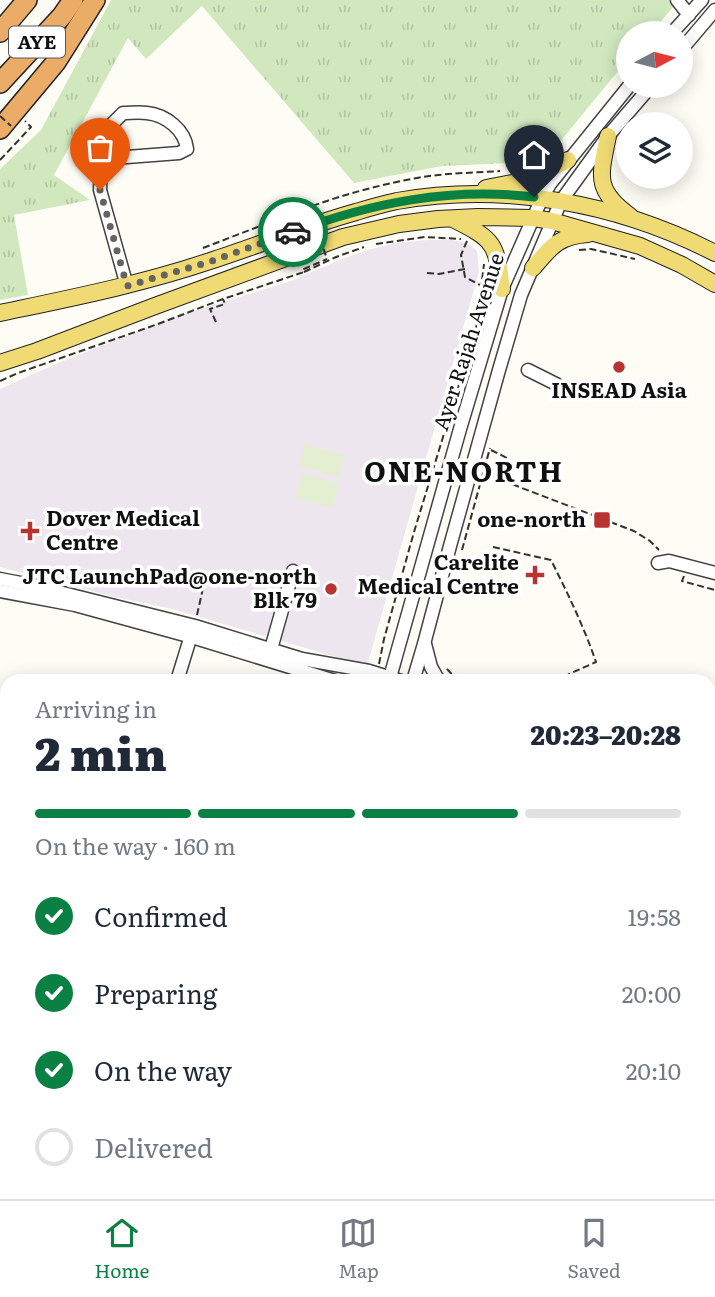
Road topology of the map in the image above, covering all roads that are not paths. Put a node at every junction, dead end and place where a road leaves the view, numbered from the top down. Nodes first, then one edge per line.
1 (27, 0) edge
2 (73, 0) edge
3 (95, 0) edge
4 (677, 0) edge
5 (702, 0) edge
6 (715, 10) edge
7 (689, 15) junction
8 (683, 21) edge
9 (0, 32) edge
10 (693, 36) edge
11 (0, 83) edge
12 (619, 98) edge
13 (641, 98) edge
14 (6, 128) edge
15 (608, 136) junction
16 (101, 159) junction
17 (568, 160) junction
18 (435, 196) junction
19 (542, 198) junction
20 (561, 201) junction
21 (450, 218) junction
22 (533, 218) junction
23 (636, 220) junction
24 (552, 221) junction
25 (598, 234) junction
26 (715, 253) edge
27 (533, 268) junction
28 (715, 284) edge
29 (127, 286) junction
30 (502, 289) junction
31 (0, 313) edge
32 (0, 363) edge
33 (528, 370) dead end
34 (556, 384) dead end
35 (664, 562) road end
36 (293, 571) dead end
37 (715, 573) edge
38 (0, 579) edge
39 (0, 591) edge
40 (194, 625) junction
41 (424, 643) junction
42 (271, 649) junction
43 (394, 659) junction
44 (374, 667) junction
45 (179, 674) edge
46 (317, 674) edge
47 (385, 674) edge
48 (393, 674) edge
49 (415, 674) edge
50 (435, 674) edge

1 - 9 highway, AYE
2 - 11 highway, AYE
3 - 14 highway
4 - 7 street
5 - 7 street
6 - 10 street
7 - 8 street
12 - 17 street, Ayer Rajah Avenue
13 - 15 street, Ayer Rajah Avenue
15 - 20 street, Ayer Rajah Avenue
15 - 23 main road
16 - 16 street
16 - 29 street
17 - 18 main road
17 - 19 street, Ayer Rajah Avenue
18 - 19 main road
18 - 29 main road
19 - 20 main road
19 - 22 street, Ayer Rajah Avenue
20 - 23 main road
20 - 24 street, Ayer Rajah Avenue
21 - 22 main road
21 - 30 main road
21 - 32 main road
22 - 24 main road
22 - 30 street, Ayer Rajah Avenue
23 - 26 main road
24 - 25 main road
24 - 27 street, Ayer Rajah Avenue
25 - 27 main road
25 - 28 main road
27 - 41 street, Ayer Rajah Avenue
29 - 31 main road
30 - 43 street, Ayer Rajah Avenue
33 - 34 street
35 - 37 street
36 - 42 street
38 - 40 street
39 - 40 street
40 - 42 street
40 - 45 street
40 - 46 street
41 - 49 street, Ayer Rajah Avenue
41 - 50 street
42 - 44 street
43 - 44 street
43 - 48 street, Ayer Rajah Avenue
44 - 47 street

